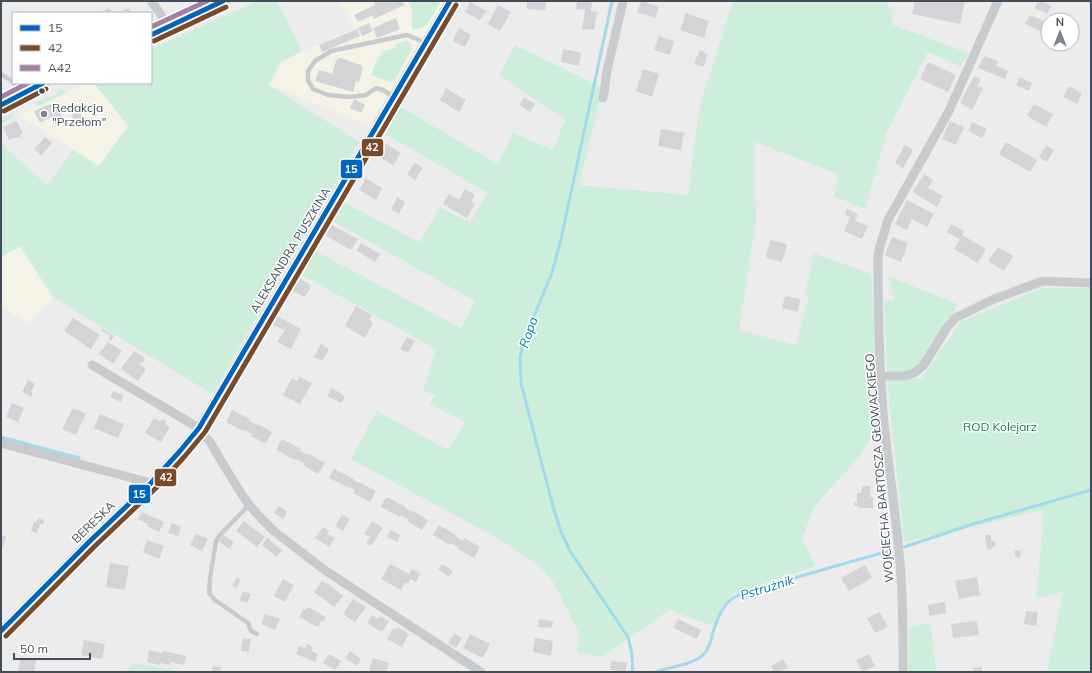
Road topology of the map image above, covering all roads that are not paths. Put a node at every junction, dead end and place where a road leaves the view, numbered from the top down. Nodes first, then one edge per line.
1 (151, 1) edge
2 (223, 1) edge
3 (450, 1) edge
4 (624, 1) edge
5 (998, 1) edge
6 (167, 28) junction
7 (152, 35) edge
8 (426, 43) junction
9 (1, 74) edge
10 (12, 82) edge
11 (34, 84) edge
12 (17, 86) edge
13 (394, 97) junction
14 (603, 98) dead end
15 (1, 105) edge
16 (1091, 283) edge
17 (92, 365) dead end
18 (881, 376) junction
19 (199, 428) junction
20 (1, 443) edge
21 (151, 483) junction
22 (249, 505) junction
23 (1, 631) edge
24 (257, 634) dead end
25 (480, 672) edge
26 (903, 672) edge

1 - 6 street
2 - 6 main road
3 - 8 street, ALEKSANDRA PUSZKINA
4 - 14 street
5 - 18 street, WOJCIECHA BARTOSZA GŁOWACKIEGO
6 - 7 main road
8 - 13 street, ALEKSANDRA PUSZKINA
8 - 13 lane
9 - 10 lane
11 - 12 main road
12 - 15 main road
13 - 19 street, ALEKSANDRA PUSZKINA
16 - 18 street
17 - 19 street
18 - 26 street, WOJCIECHA BARTOSZA GŁOWACKIEGO
19 - 21 street, BERESKA
19 - 22 street
20 - 21 street
21 - 23 street, BERESKA
22 - 24 lane
22 - 25 street

